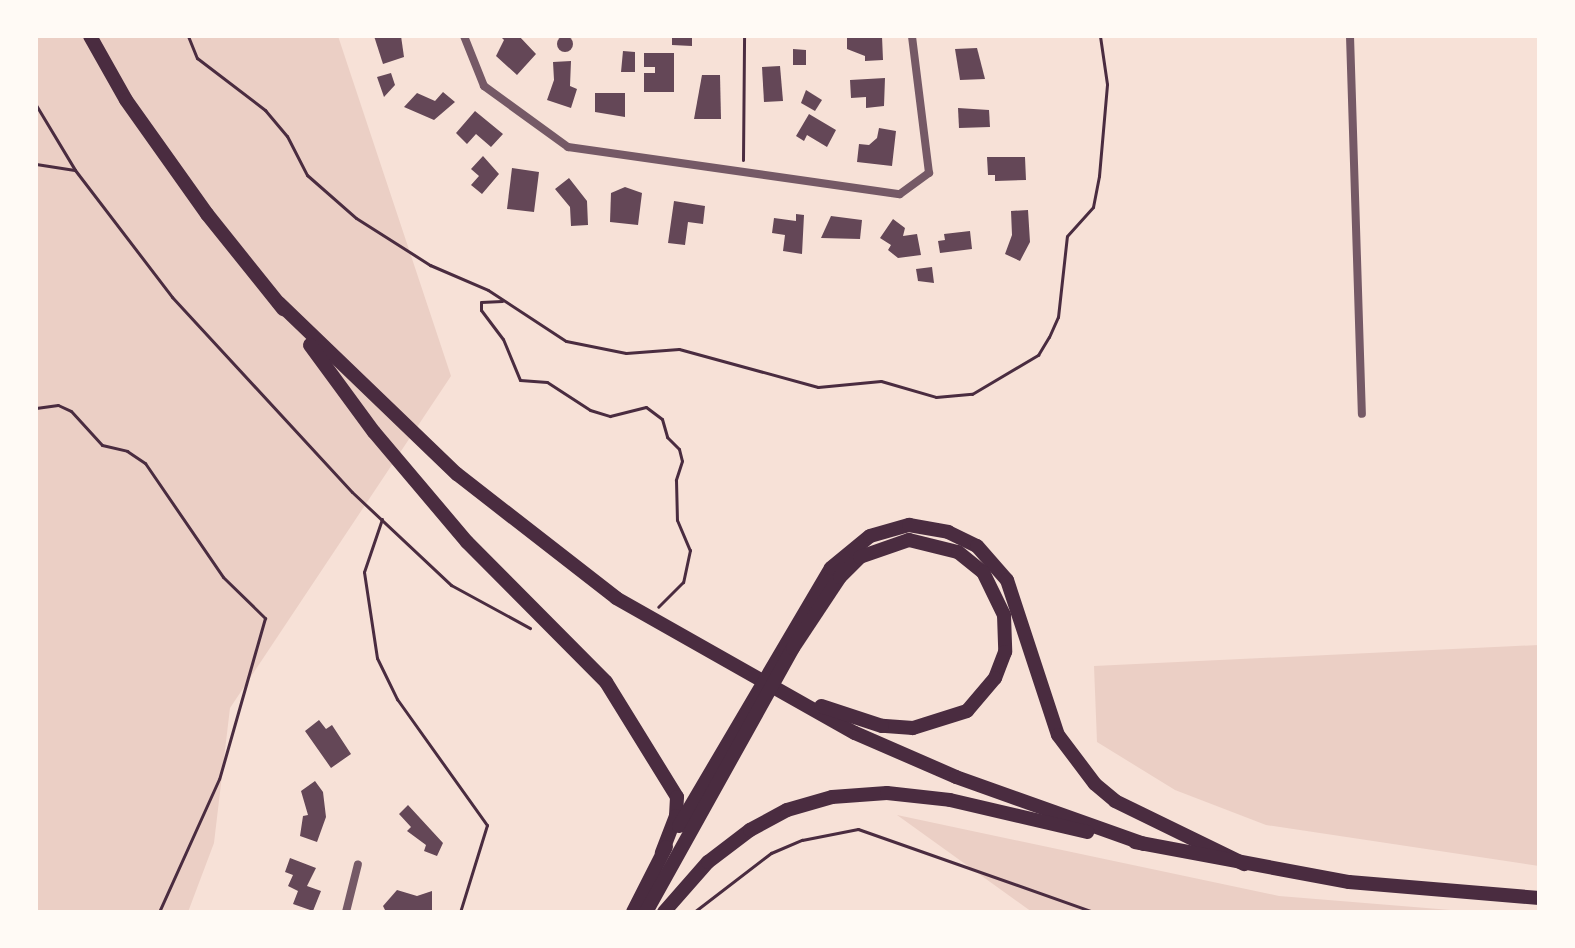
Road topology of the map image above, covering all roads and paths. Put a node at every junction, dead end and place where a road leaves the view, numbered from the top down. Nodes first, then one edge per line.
1 (90, 36) edge
2 (188, 36) edge
3 (464, 36) edge
4 (744, 36) edge
5 (912, 36) edge
6 (1100, 36) edge
7 (1350, 36) edge
8 (36, 105) edge
9 (36, 164) edge
10 (75, 170) junction
11 (743, 172) junction
12 (506, 302) junction
13 (279, 303) junction
14 (36, 408) edge
15 (1362, 414) dead end
16 (382, 519) junction
17 (649, 617) junction
18 (538, 633) dead end
19 (789, 646) junction
20 (788, 695) junction
21 (736, 739) junction
22 (1144, 844) junction
23 (662, 853) junction
24 (358, 864) dead end
25 (1244, 864) junction
26 (1539, 898) edge
27 (159, 912) edge
28 (346, 912) edge
29 (460, 912) edge
30 (633, 912) edge
31 (646, 912) edge
32 (664, 912) edge
33 (694, 912) edge
34 (1094, 912) edge

1 - 13 main road
2 - 12 path
3 - 11 street
4 - 11 path
5 - 11 street
6 - 12 path
7 - 15 street
8 - 10 path
9 - 10 path
10 - 16 path
12 - 17 path
13 - 17 main road
13 - 23 main road
14 - 27 path
16 - 18 path
16 - 29 path
17 - 20 main road
19 - 20 main road
19 - 21 main road
19 - 25 main road
20 - 22 main road
21 - 23 main road
21 - 31 main road
22 - 25 main road
22 - 32 main road
23 - 30 main road
24 - 28 street
25 - 26 main road
33 - 34 path

